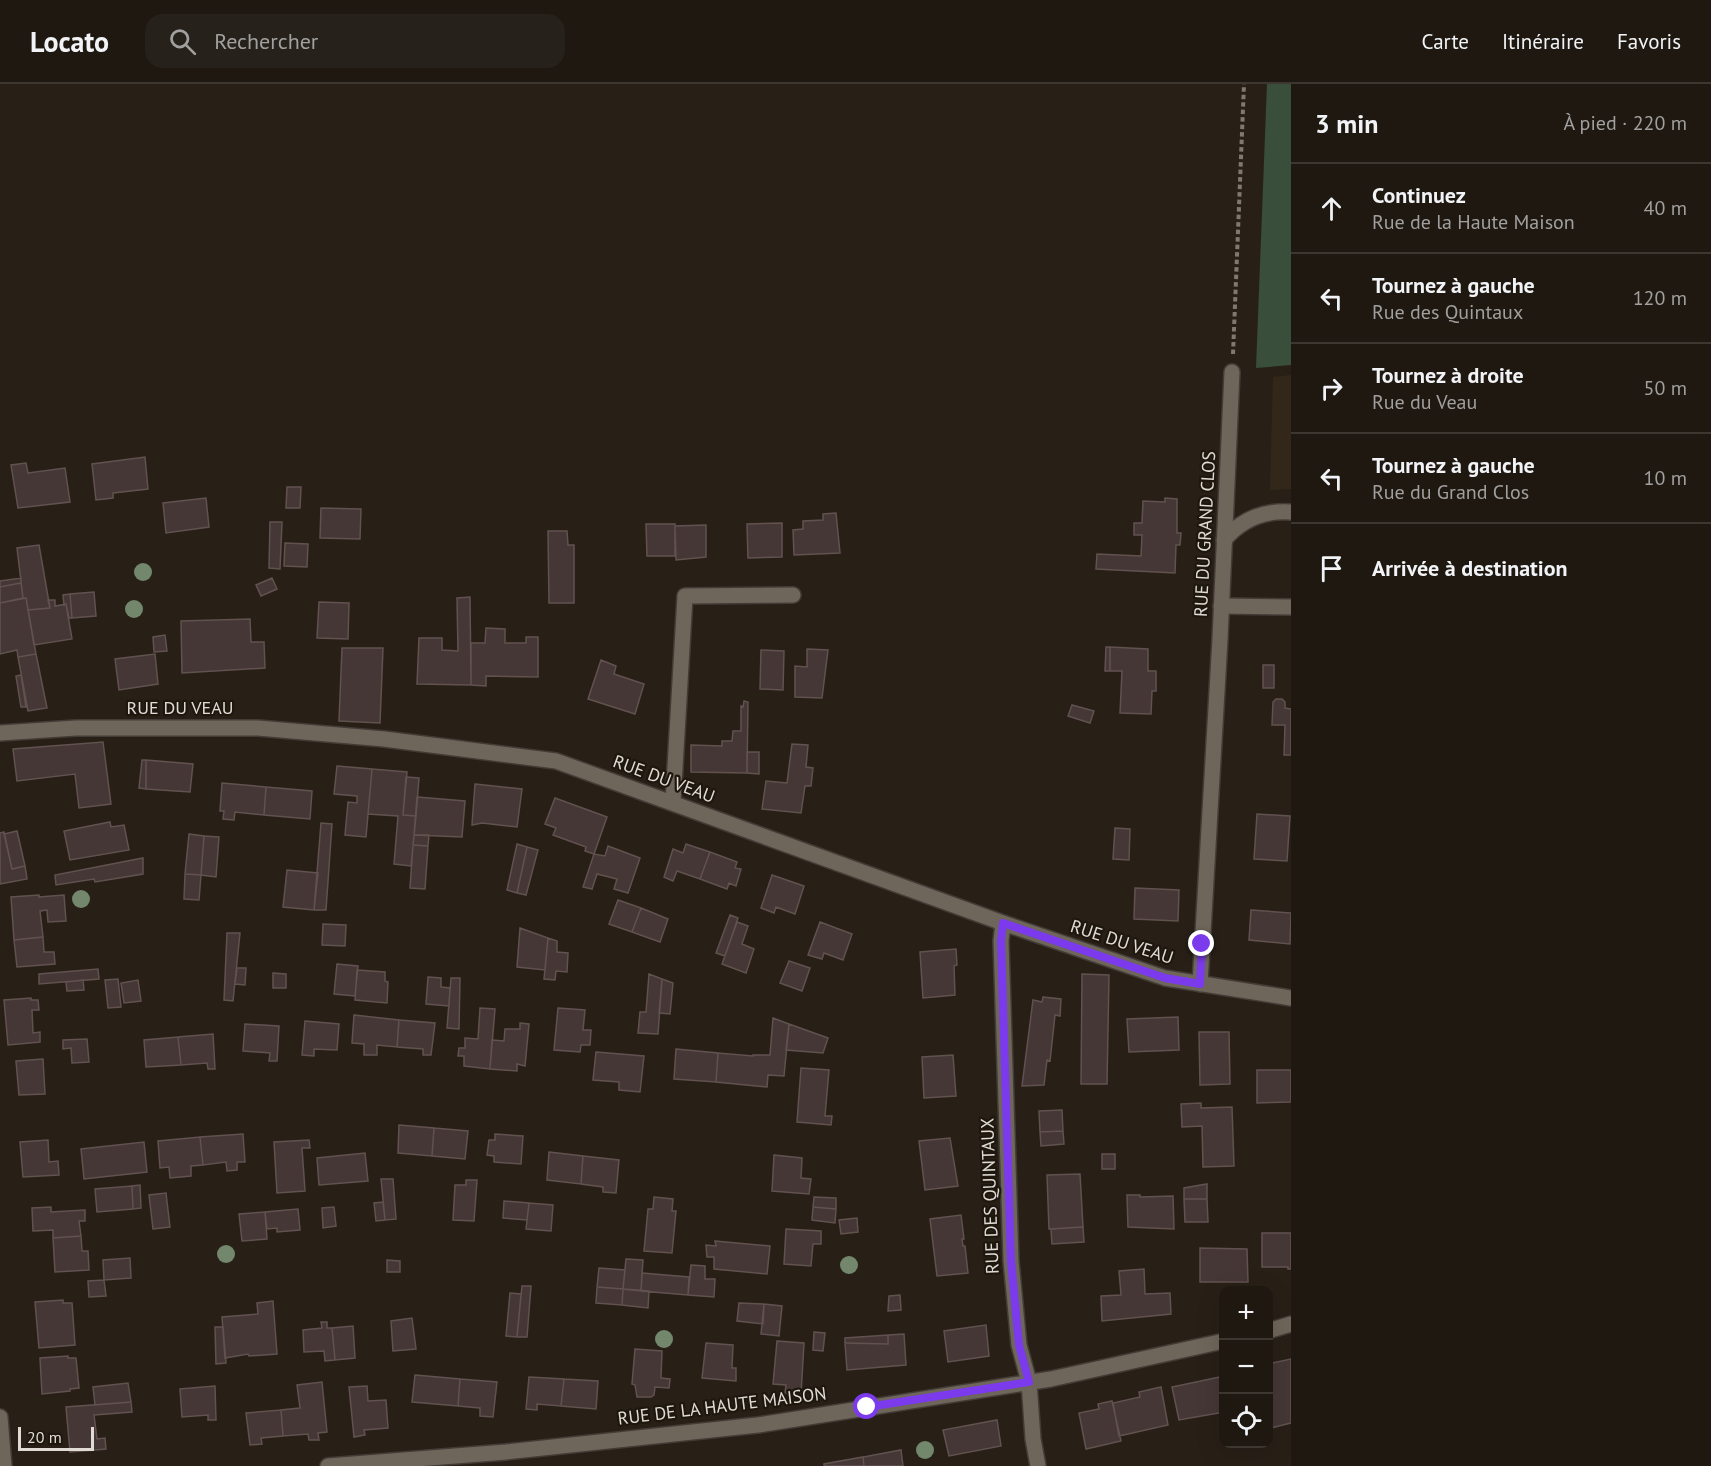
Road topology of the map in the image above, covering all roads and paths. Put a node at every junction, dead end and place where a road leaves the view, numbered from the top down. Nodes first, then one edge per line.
1 (1244, 84) edge
2 (1232, 372) joint
3 (1291, 512) edge
4 (1224, 540) junction
5 (793, 595) dead end
6 (1221, 606) junction
7 (1291, 607) edge
8 (0, 733) edge
9 (673, 802) junction
10 (1003, 923) junction
11 (1200, 984) junction
12 (1291, 998) edge
13 (1291, 1324) edge
14 (1273, 1330) edge
15 (1219, 1342) edge
16 (1029, 1382) junction
17 (0, 1417) edge
18 (4, 1466) edge
19 (328, 1466) edge
20 (1038, 1466) edge

1 - 2 path
2 - 4 street, RUE DU GRAND CLOS
3 - 4 street
4 - 6 street, RUE DU GRAND CLOS
5 - 9 street
6 - 7 street
6 - 11 street, RUE DU GRAND CLOS
8 - 9 street, RUE DU VEAU
9 - 10 street, RUE DU VEAU
10 - 11 street, RUE DU VEAU
10 - 16 street, RUE DES QUINTAUX
11 - 12 street, RUE DU VEAU
13 - 14 street
15 - 16 street, RUE DE LA HAUTE MAISON
16 - 19 street, RUE DE LA HAUTE MAISON
16 - 20 street, RUE DES QUINTAUX
17 - 18 street

